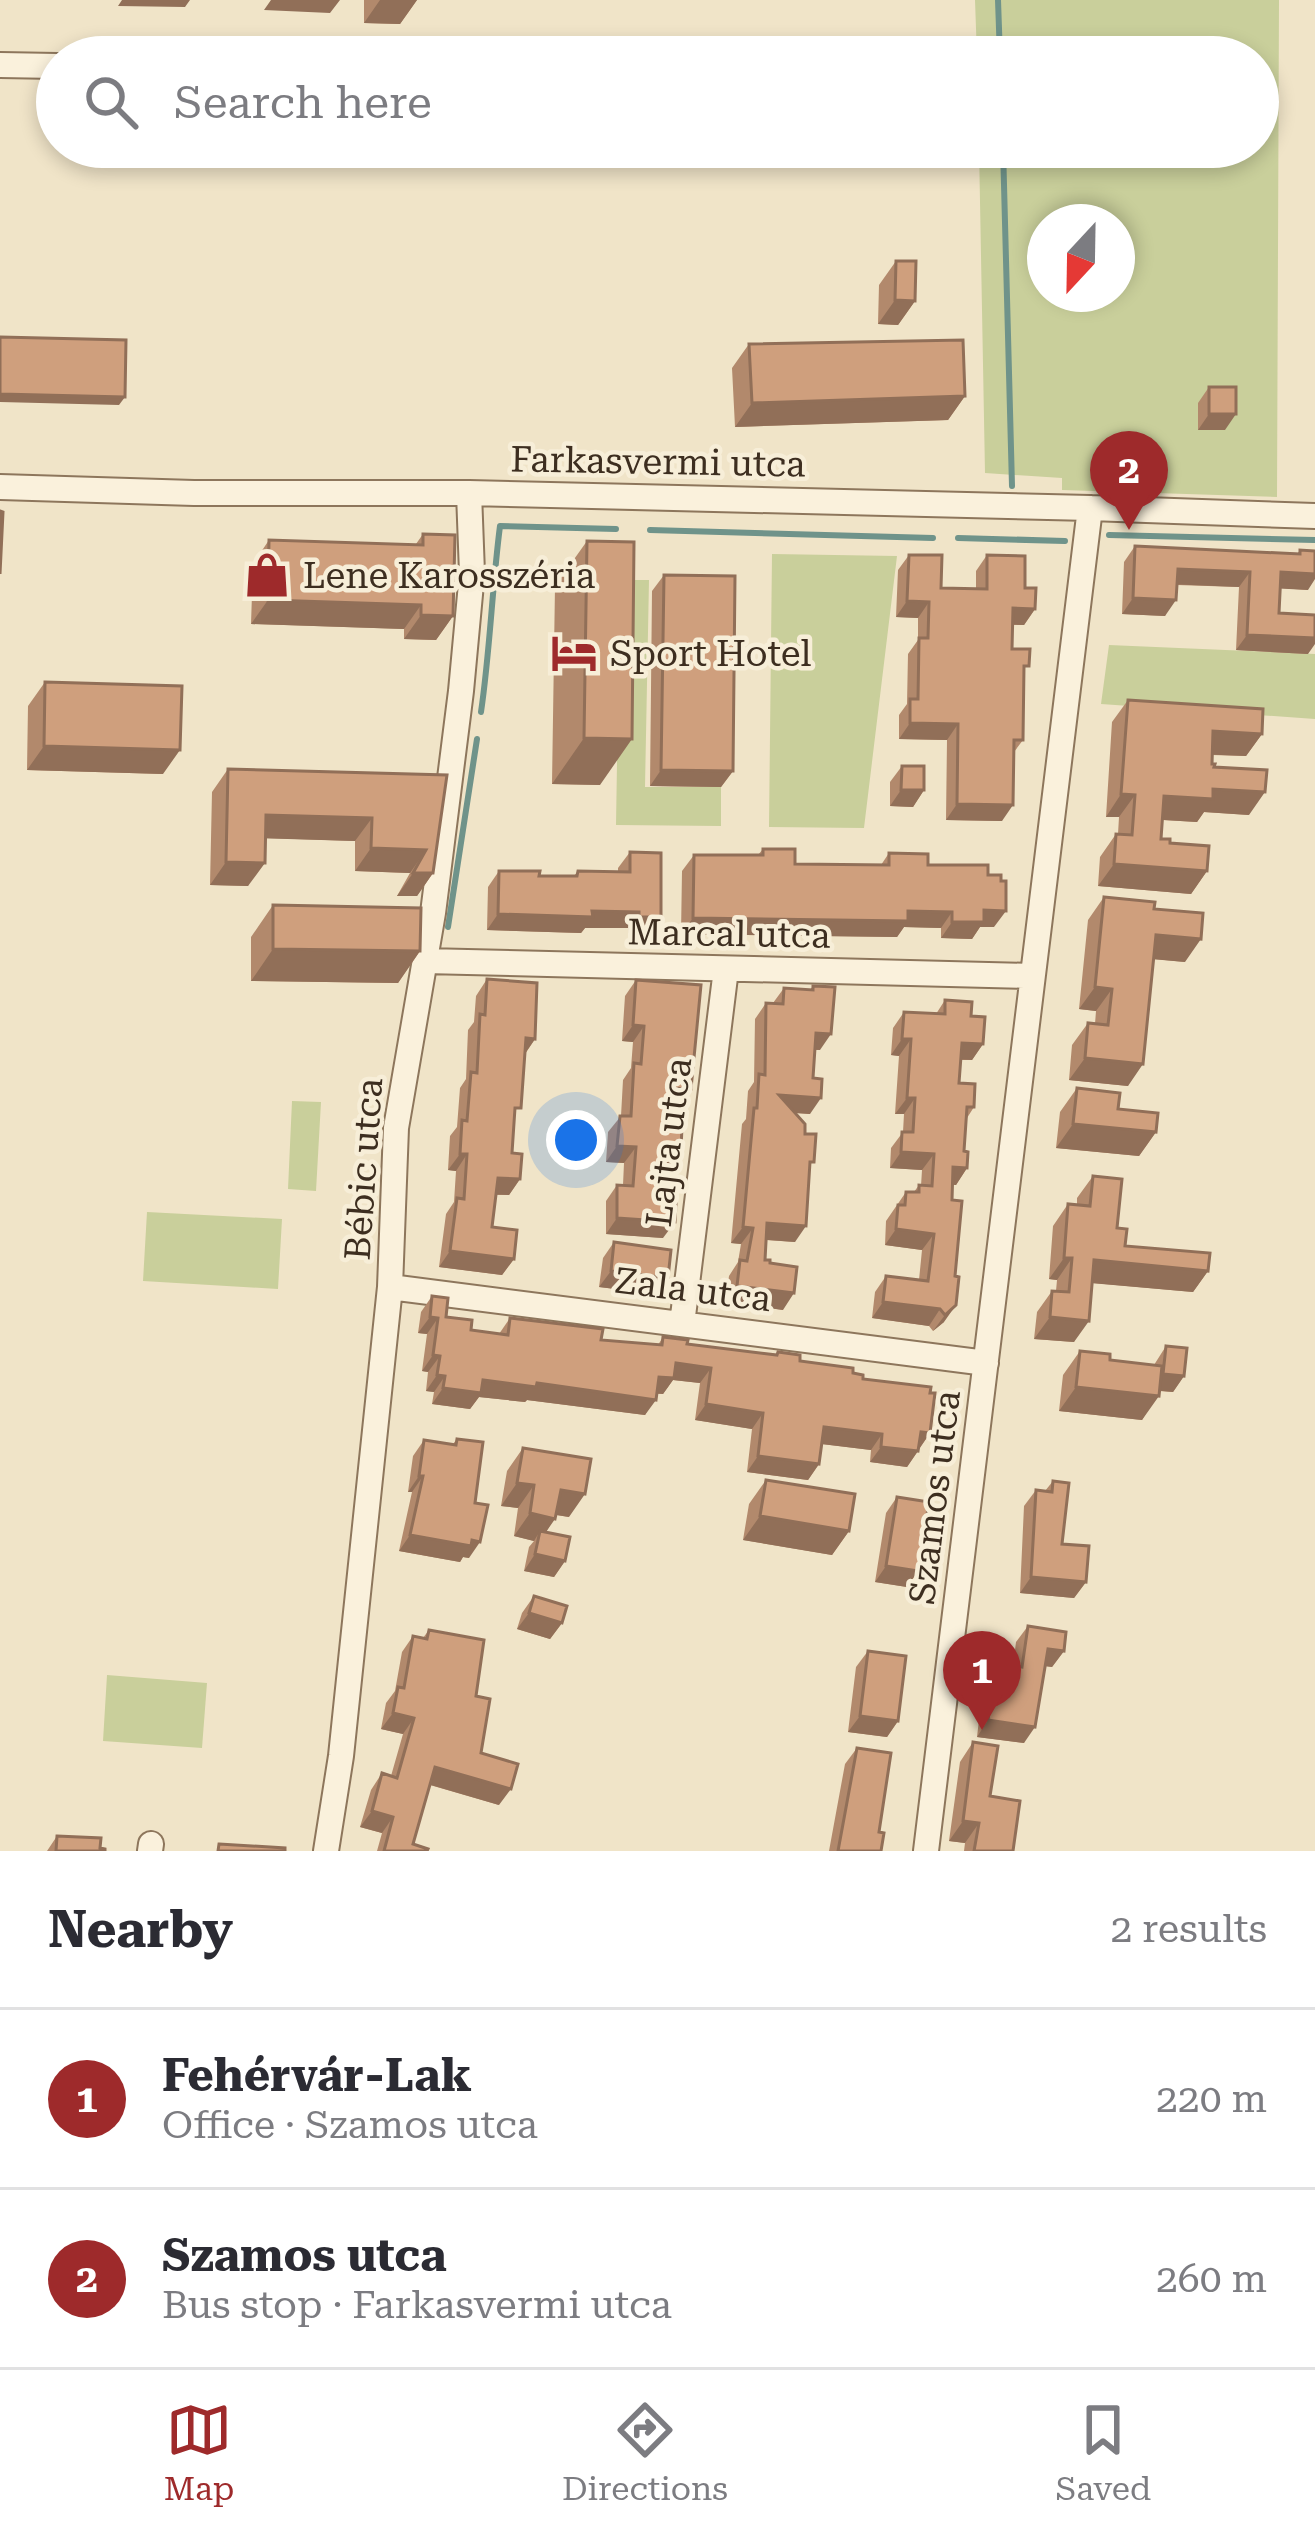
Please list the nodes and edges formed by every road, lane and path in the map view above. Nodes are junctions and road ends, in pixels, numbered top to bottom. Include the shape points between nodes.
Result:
1 (0, 65) edge
2 (36, 66) edge
3 (0, 488) edge
4 (470, 493) junction
5 (1090, 508) junction
6 (1315, 516) edge
7 (424, 961) junction
8 (726, 969) junction
9 (1032, 976) junction
10 (390, 1287) junction
11 (682, 1324) junction
12 (986, 1363) junction
13 (326, 1851) edge
14 (926, 1851) edge

1 - 2 street
3 - 4 street, Farkasvermi utca
4 - 5 street, Farkasvermi utca
4 - 7 street, Bébic utca via 468,620
5 - 6 street, Farkasvermi utca
5 - 9 street, Szamos utca
7 - 8 street, Marcal utca
7 - 10 street, Bébic utca via 396,1127
8 - 9 street, Marcal utca
8 - 11 street, Lajta utca
9 - 12 street, Szamos utca
10 - 11 street, Zala utca
10 - 13 street, Bébic utca
11 - 12 street, Zala utca
12 - 14 street, Szamos utca

